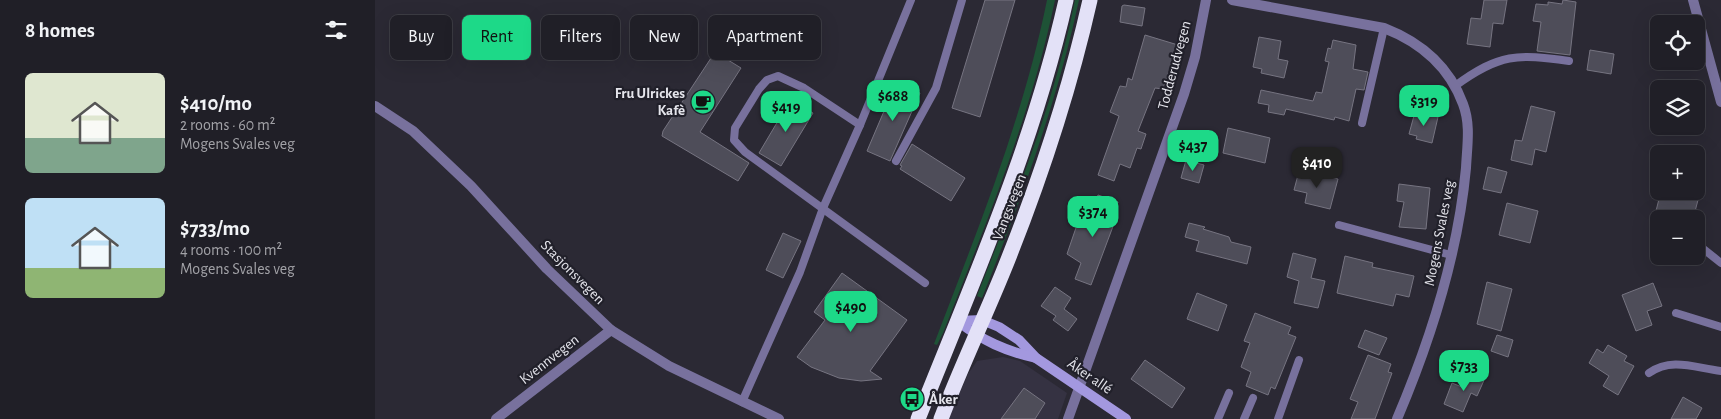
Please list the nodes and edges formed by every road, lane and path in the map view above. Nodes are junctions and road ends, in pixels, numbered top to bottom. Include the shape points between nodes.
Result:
1 (911, 0) edge
2 (962, 0) edge
3 (1066, 0) edge
4 (1090, 0) edge
5 (1206, 0) edge
6 (1231, 0) edge
7 (1693, 0) edge
8 (1384, 28) junction
9 (1569, 61) dead end
10 (1455, 86) junction
11 (1721, 102) edge
12 (375, 106) edge
13 (1362, 123) dead end
14 (860, 125) junction
15 (896, 161) dead end
16 (823, 208) junction
17 (1339, 225) dead end
18 (1705, 250) edge
19 (1451, 255) junction
20 (1721, 263) edge
21 (925, 283) dead end
22 (1676, 313) dead end
23 (982, 320) junction
24 (958, 321) junction
25 (1721, 327) edge
26 (611, 330) junction
27 (975, 336) junction
28 (1036, 358) junction
29 (1299, 360) dead end
30 (1721, 371) edge
31 (1649, 373) dead end
32 (1079, 387) junction
33 (1229, 393) dead end
34 (1253, 398) dead end
35 (742, 402) junction
36 (508, 415) edge
37 (496, 419) edge
38 (779, 419) edge
39 (918, 419) edge
40 (941, 419) edge
41 (1067, 419) edge
42 (1126, 419) edge
43 (1217, 419) edge
44 (1244, 419) edge
45 (1277, 419) edge
46 (1397, 419) edge

1 - 14 lane
2 - 15 lane via 936,88
3 - 24 highway, Vangsvegen via 1050,68 1020,163
4 - 23 highway, Vangsvegen via 1054,134 1021,228
5 - 32 street, Todderudvegen via 1184,94
6 - 8 street, Mogens Svales veg
7 - 11 street
8 - 10 street, Mogens Svales veg via 1405,36 1427,51
8 - 13 lane
9 - 10 lane via 1521,56 1504,59
10 - 19 street, Mogens Svales veg via 1464,106 1469,130 1463,200
12 - 26 street, Stasjonsvegen via 413,131 471,186 547,269
14 - 16 lane
14 - 16 lane via 804,88 778,76 767,80 759,89 735,128 734,140 745,152
16 - 21 lane
16 - 35 lane via 800,272
17 - 19 lane
18 - 20 lane
19 - 46 street, Mogens Svales veg via 1442,297
22 - 25 lane
23 - 24 street
23 - 27 highway, Vangsvegen
23 - 28 street, Åker allé via 1019,340
24 - 27 street, Åker allé
24 - 39 highway, Vangsvegen
26 - 35 street, Stasjonsvegen via 669,366
26 - 36 street, Kvennvegen
27 - 28 street, Åker allé via 1012,353
27 - 40 highway, Vangsvegen
28 - 32 street, Åker allé
29 - 45 lane
30 - 31 lane via 1669,364
32 - 41 street, Todderudvegen
32 - 42 street, Åker allé
33 - 43 lane
34 - 44 lane
35 - 38 street, Stasjonsvegen
36 - 37 street, Kvennvegen

